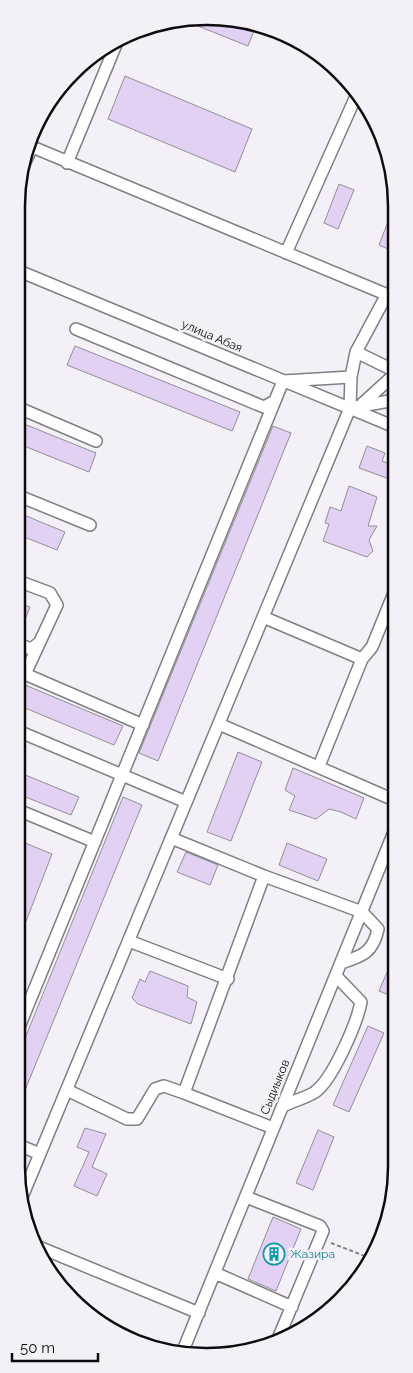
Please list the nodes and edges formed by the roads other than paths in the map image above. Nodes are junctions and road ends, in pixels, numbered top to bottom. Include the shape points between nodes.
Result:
1 (113, 51) edge
2 (354, 101) edge
3 (35, 148) edge
4 (67, 162) junction
5 (286, 253) junction
6 (25, 273) edge
7 (388, 295) edge
8 (388, 301) edge
9 (76, 329) dead end
10 (356, 352) junction
11 (388, 368) edge
12 (351, 377) junction
13 (388, 379) edge
14 (283, 381) junction
15 (275, 400) junction
16 (388, 401) edge
17 (362, 404) junction
18 (350, 408) junction
19 (25, 411) edge
20 (388, 424) edge
21 (96, 441) dead end
22 (25, 498) edge
23 (90, 525) dead end
24 (25, 584) edge
25 (388, 608) edge
26 (264, 617) junction
27 (39, 643) junction
28 (25, 646) edge
29 (362, 659) junction
30 (25, 666) edge
31 (25, 674) edge
32 (219, 724) junction
33 (143, 725) junction
34 (25, 734) edge
35 (319, 766) junction
36 (122, 775) junction
37 (388, 797) edge
38 (186, 802) junction
39 (25, 813) edge
40 (171, 838) junction
41 (95, 842) junction
42 (388, 847) edge
43 (264, 876) junction
44 (362, 912) junction
45 (128, 941) junction
46 (341, 963) junction
47 (336, 976) junction
48 (228, 979) junction
49 (25, 1013) edge
50 (67, 1090) junction
51 (184, 1093) junction
52 (283, 1106) junction
53 (274, 1128) junction
54 (25, 1148) edge
55 (40, 1154) junction
56 (26, 1186) edge
57 (246, 1197) junction
58 (45, 1250) edge
59 (215, 1273) junction
60 (292, 1308) junction
61 (199, 1312) junction
62 (281, 1332) edge
63 (185, 1346) edge

1 - 4 street
2 - 5 street
3 - 4 street
4 - 5 street
5 - 7 street
6 - 14 street, улица Абая
8 - 10 street
9 - 15 street via 264,406
10 - 11 street
10 - 12 street
12 - 14 street
12 - 18 street
13 - 17 street
14 - 15 street
14 - 18 street, улица Абая
15 - 33 street
16 - 17 street
17 - 18 street
18 - 20 street, улица Абая
18 - 26 street
19 - 21 street
22 - 23 street
24 - 27 street via 50,593 57,605
25 - 29 street via 372,647
26 - 29 street
26 - 32 street
27 - 28 street via 31,648
27 - 30 street
29 - 35 street
31 - 33 street
32 - 35 street
32 - 38 street
33 - 36 street
34 - 36 street
35 - 37 street
36 - 38 street
36 - 41 street
38 - 40 street
39 - 41 street
40 - 43 street
40 - 45 street
41 - 49 street
42 - 44 street, Сыдиыков
43 - 44 street
43 - 48 street
44 - 46 street, Сыдиыков
44 - 46 street via 378,929 375,942 363,956
45 - 48 street
45 - 50 street
46 - 47 street, Сыдиыков
47 - 52 street, Сыдиыков
47 - 52 street via 361,1002 357,1021 329,1075 315,1091
48 - 51 street
50 - 51 street via 127,1119 137,1119 155,1089 164,1086
50 - 55 street
51 - 53 street
52 - 53 street, Сыдиыков
53 - 57 street, Сыдиыков
54 - 55 street
55 - 56 street
57 - 59 street, Сыдиыков
57 - 60 street via 320,1226 323,1231
58 - 61 street
59 - 60 street
59 - 61 street, Сыдиыков
60 - 62 street
61 - 63 street, Сыдиыков

